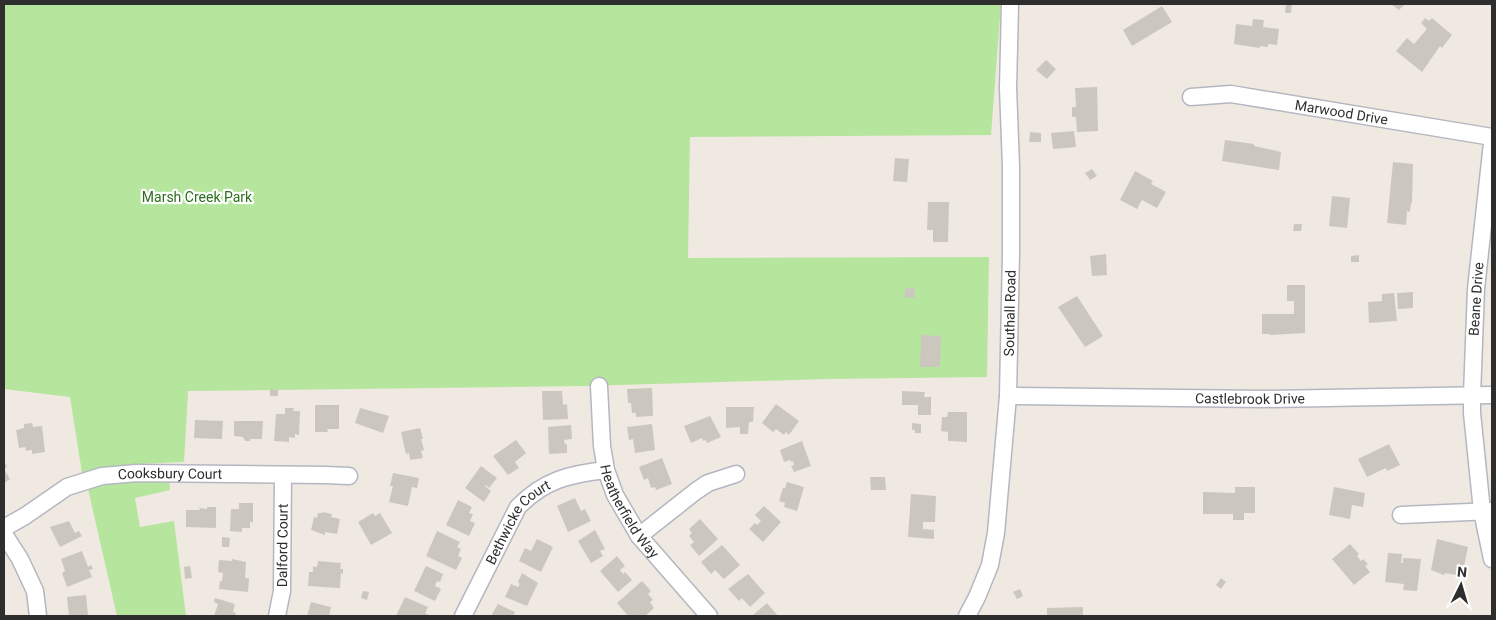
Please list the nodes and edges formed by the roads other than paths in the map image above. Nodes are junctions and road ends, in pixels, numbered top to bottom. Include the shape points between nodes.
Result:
1 (1010, 4) edge
2 (1191, 97) dead end
3 (1492, 137) edge
4 (1492, 143) edge
5 (599, 386) dead end
6 (1492, 395) edge
7 (1008, 396) junction
8 (1472, 396) junction
9 (606, 470) junction
10 (736, 474) dead end
11 (283, 475) junction
12 (349, 476) dead end
13 (1487, 511) edge
14 (1401, 515) dead end
15 (4, 528) edge
16 (4, 534) edge
17 (639, 536) junction
18 (1492, 559) edge
19 (38, 616) edge
20 (277, 616) edge
21 (463, 616) edge
22 (709, 616) edge
23 (967, 616) edge

1 - 7 street, Southall Road
2 - 3 street, Marwood Drive via 1231,94
4 - 8 street, Beane Drive via 1476,289
5 - 9 street, Heatherfield Way
6 - 8 street, Castlebrook Drive
7 - 8 street, Castlebrook Drive via 1263,399
7 - 23 street, Southall Road via 996,533 990,565
8 - 13 street, Beane Drive
9 - 17 street, Heatherfield Way via 615,495
9 - 21 street, Bethwicke Court via 545,484 518,507
10 - 17 street via 708,483
11 - 12 street, Cooksbury Court
11 - 15 street, Cooksbury Court via 137,473 102,476 67,487
11 - 20 street, Dalford Court via 282,591
13 - 14 street
13 - 18 street, Beane Drive
16 - 19 street via 35,591
17 - 22 street, Heatherfield Way

